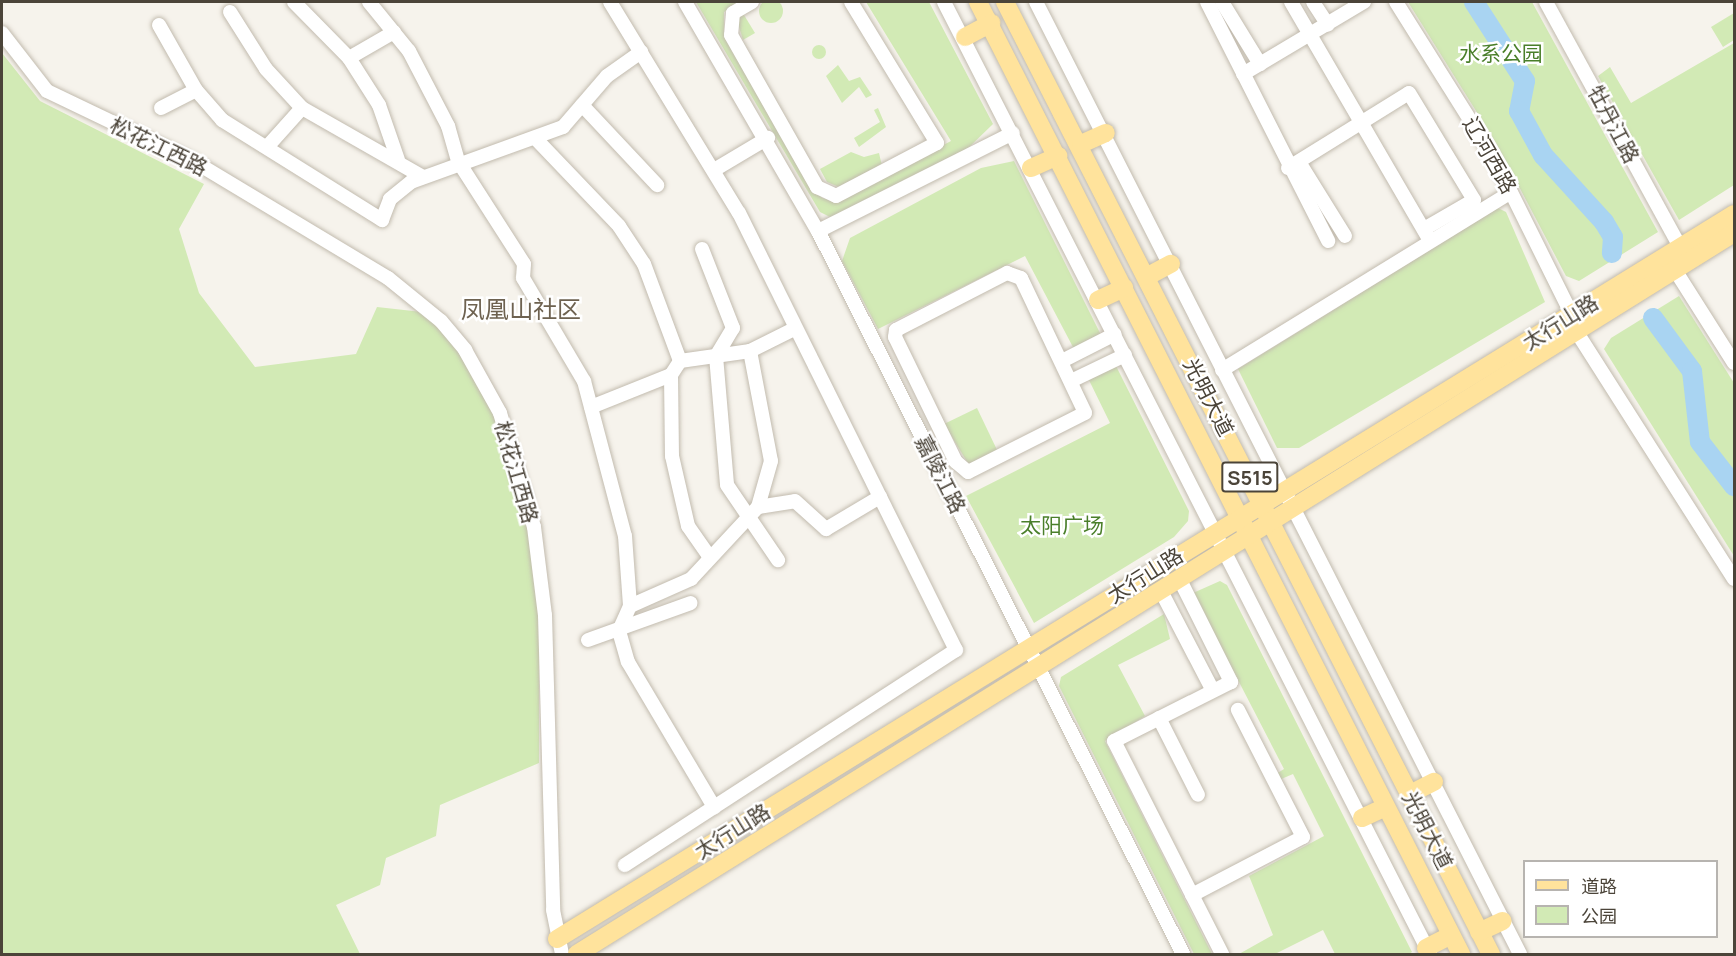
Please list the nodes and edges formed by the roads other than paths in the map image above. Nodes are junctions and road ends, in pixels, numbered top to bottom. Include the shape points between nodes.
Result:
1 (294, 2) edge
2 (369, 2) edge
3 (610, 2) edge
4 (686, 2) edge
5 (752, 2) edge
6 (851, 2) edge
7 (944, 2) edge
8 (978, 2) edge
9 (1036, 2) edge
10 (1207, 2) edge
11 (1222, 2) edge
12 (1291, 2) edge
13 (1313, 2) edge
14 (1364, 2) edge
15 (1396, 2) edge
16 (1546, 2) edge
17 (1010, 4) edge
18 (230, 12) dead end
19 (991, 23) junction
20 (159, 25) dead end
21 (1328, 25) junction
22 (394, 32) junction
23 (2, 33) edge
24 (1308, 36) junction
25 (965, 37) junction
26 (641, 52) junction
27 (349, 58) junction
28 (1260, 64) junction
29 (1243, 74) junction
30 (196, 90) junction
31 (582, 105) junction
32 (161, 108) dead end
33 (302, 108) junction
34 (1361, 123) junction
35 (1013, 133) junction
36 (1106, 133) junction
37 (768, 138) junction
38 (536, 139) junction
39 (1081, 144) junction
40 (267, 147) junction
41 (1058, 156) junction
42 (398, 160) junction
43 (458, 161) junction
44 (1293, 165) junction
45 (1031, 168) junction
46 (714, 170) junction
47 (423, 177) junction
48 (657, 185) dead end
49 (1511, 192) junction
50 (1734, 214) edge
51 (818, 231) junction
52 (1734, 233) edge
53 (1427, 235) junction
54 (1345, 236) dead end
55 (1328, 241) dead end
56 (1680, 247) junction
57 (702, 249) dead end
58 (1171, 264) junction
59 (1675, 270) junction
60 (1148, 276) junction
61 (1124, 288) junction
62 (1098, 300) junction
63 (1574, 323) junction
64 (796, 328) junction
65 (1115, 334) junction
66 (750, 351) junction
67 (1125, 355) junction
68 (716, 356) junction
69 (680, 361) junction
70 (1062, 361) junction
71 (1734, 363) edge
72 (1222, 370) junction
73 (671, 375) junction
74 (1071, 381) junction
75 (591, 407) junction
76 (880, 497) junction
77 (1287, 501) junction
78 (1263, 504) junction
79 (753, 512) junction
80 (1239, 518) junction
81 (1271, 523) junction
82 (1214, 532) junction
83 (1249, 538) junction
84 (708, 555) junction
85 (1224, 555) junction
86 (778, 560) dead end
87 (1734, 579) edge
88 (1181, 582) junction
89 (1162, 593) junction
90 (691, 603) dead end
91 (630, 606) junction
92 (619, 631) junction
93 (588, 640) dead end
94 (1029, 647) junction
95 (1040, 669) junction
96 (1213, 691) junction
97 (1238, 710) dead end
98 (1159, 718) junction
99 (1434, 782) junction
100 (1410, 794) junction
101 (1198, 795) dead end
102 (782, 800) junction
103 (714, 807) junction
104 (1386, 807) junction
105 (1362, 818) junction
106 (795, 820) junction
107 (625, 865) dead end
108 (1192, 895) junction
109 (1503, 921) junction
110 (1479, 932) junction
111 (1451, 935) junction
112 (560, 947) edge
113 (1428, 951) edge
114 (577, 954) edge
115 (1183, 954) edge
116 (1222, 954) edge
117 (1461, 954) edge
118 (1491, 954) edge
119 (1520, 954) edge

1 - 27 street
2 - 22 street
3 - 26 street
4 - 37 street, 嘉陵江路
5 - 6 street via 733,13 731,35 817,187 836,196 937,143
7 - 25 street, S515
8 - 19 main road, 光明大道 / S515
9 - 36 street, 光明大道 / S515
10 - 29 street
11 - 28 street
12 - 24 street
13 - 21 street
14 - 21 street
15 - 49 street, 辽河西路
16 - 56 street, 牡丹江路
17 - 39 main road, 光明大道 / S515
18 - 33 street via 266,69
19 - 25 main road
19 - 41 main road, 光明大道 / S515
20 - 30 street
21 - 24 street
22 - 27 street
22 - 43 street via 448,126
23 - 112 street, 松花江西路 via 47,91 195,162 388,278 441,321 465,350 511,442 534,527 545,615
24 - 28 street
24 - 34 street
25 - 35 street, S515
26 - 31 street via 607,76
26 - 46 street
27 - 42 street via 379,105
28 - 29 street
29 - 44 street
30 - 32 street
30 - 40 street via 222,120
31 - 38 street via 563,127
31 - 48 street
33 - 40 street
33 - 42 street
34 - 44 street
34 - 53 street
34 - 53 street via 1409,93 1474,200
35 - 45 street, S515
35 - 51 street
36 - 39 main road
36 - 58 street, 光明大道 / S515
37 - 46 street
37 - 51 street, 嘉陵江路
38 - 43 street
38 - 69 street via 631,244
39 - 60 main road, 光明大道 / S515
40 - 47 street via 381,220 390,199
41 - 45 main road
41 - 61 main road, 光明大道 / S515
42 - 47 street
43 - 47 street
43 - 75 street via 524,264 523,278 584,381
44 - 54 street
44 - 55 street
45 - 62 street, S515
46 - 64 street
49 - 53 street
49 - 63 street, 辽河西路
50 - 56 main road, 太行山路
51 - 94 street, 嘉陵江路
52 - 59 main road, 太行山路
53 - 72 street
56 - 63 main road, 太行山路
57 - 68 street via 733,328
58 - 60 main road
58 - 72 street, 光明大道 / S515
59 - 63 main road, 太行山路
59 - 71 street
60 - 78 main road, 光明大道 / S515
61 - 62 main road
61 - 80 main road, 光明大道 / S515
62 - 65 street, S515
63 - 77 main road, 太行山路
63 - 87 street, 辽河西路
64 - 66 street
64 - 76 street
65 - 67 street, S515
65 - 70 street
66 - 68 street
66 - 79 street via 771,461
67 - 74 street
67 - 82 street, S515
68 - 69 street
68 - 79 street via 727,485
69 - 73 street
70 - 74 street
70 - 74 street via 1014,273 899,326 895,337 956,462 968,472 1082,419 1084,406
72 - 77 street, 光明大道 / S515
73 - 75 street
73 - 84 street via 672,456 688,526
75 - 91 street via 625,536
76 - 79 street via 826,529 795,501
76 - 103 street via 956,651
77 - 78 main road, 太行山路
77 - 81 main road, 太行山路
77 - 99 street, 光明大道 / S515
78 - 80 main road, 太行山路
78 - 81 main road, 光明大道 / S515
79 - 84 street
79 - 86 street
80 - 82 main road, 太行山路
80 - 83 main road, 光明大道 / S515
81 - 83 main road, 太行山路
81 - 100 main road, 光明大道 / S515
82 - 85 street, S515
82 - 94 main road, 太行山路
83 - 85 main road, 太行山路
83 - 104 main road, 光明大道 / S515
84 - 91 street via 691,579
85 - 88 main road, 太行山路
85 - 105 street, S515
88 - 89 main road, 太行山路
88 - 96 street via 1231,682
89 - 95 main road, 太行山路
89 - 96 street
90 - 92 street
91 - 92 street
92 - 93 street
92 - 103 street via 628,662
94 - 95 street, 嘉陵江路
94 - 102 main road, 太行山路
95 - 106 main road, 太行山路
95 - 115 street, 嘉陵江路
96 - 98 street
97 - 108 street via 1303,837
98 - 101 street
98 - 108 street via 1114,741
99 - 100 main road
99 - 109 street, 光明大道 / S515
100 - 110 main road, 光明大道 / S515
102 - 106 main road
102 - 112 main road, 太行山路
103 - 107 street
104 - 105 main road
104 - 111 main road, 光明大道 / S515
105 - 113 street, S515
106 - 114 main road, 太行山路
108 - 116 street
109 - 110 main road
109 - 119 street, 光明大道 / S515
110 - 118 main road, 光明大道 / S515
111 - 113 main road
111 - 117 main road, 光明大道 / S515

